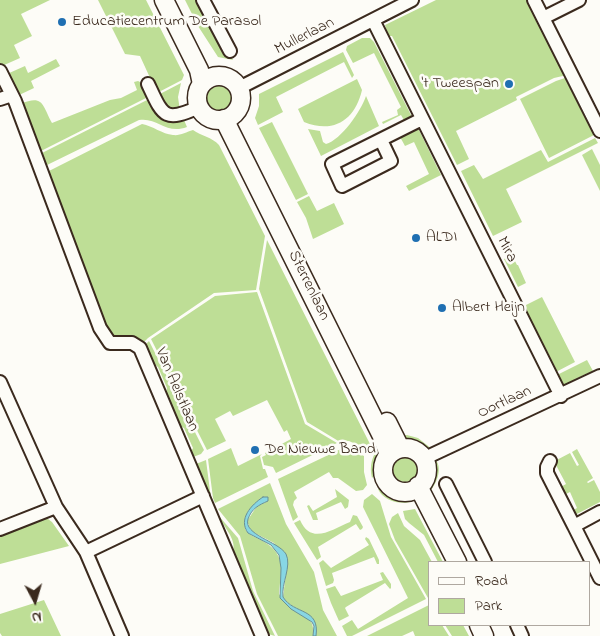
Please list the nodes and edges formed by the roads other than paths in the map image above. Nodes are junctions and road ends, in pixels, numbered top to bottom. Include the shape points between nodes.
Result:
1 (164, 0) edge
2 (175, 0) edge
3 (203, 0) edge
4 (412, 0) edge
5 (534, 0) edge
6 (580, 0) edge
7 (543, 18) junction
8 (373, 20) junction
9 (230, 51) dead end
10 (0, 71) edge
11 (208, 80) junction
12 (148, 84) dead end
13 (238, 88) junction
14 (12, 94) junction
15 (0, 99) edge
16 (199, 107) junction
17 (228, 117) junction
18 (422, 119) junction
19 (600, 131) edge
20 (381, 140) junction
21 (600, 376) edge
22 (1, 386) edge
23 (561, 396) junction
24 (394, 452) junction
25 (423, 459) junction
26 (550, 461) dead end
27 (446, 484) dead end
28 (414, 489) junction
29 (203, 496) junction
30 (56, 507) junction
31 (600, 512) edge
32 (574, 526) junction
33 (0, 529) edge
34 (86, 552) junction
35 (447, 561) edge
36 (456, 561) edge
37 (484, 561) edge
38 (600, 578) edge
39 (122, 636) edge
40 (262, 636) edge

1 - 11 street via 199,70
2 - 11 street
3 - 9 street
4 - 8 street, Mullerlaan
5 - 7 street
6 - 7 street
7 - 19 street
8 - 13 street, Mullerlaan
8 - 18 street, Mira
10 - 14 street, Van Aelstlaan
11 - 13 street via 228,78
11 - 16 street via 198,93
12 - 16 street via 161,110 168,115 183,114
13 - 17 street via 240,103
14 - 15 street
14 - 29 street, Van Aelstlaan via 100,328 110,343 132,343 140,348
16 - 17 street via 210,118
17 - 24 street, Sterrenlaan via 352,358
18 - 20 street
18 - 23 street, Mira
20 - 20 street via 332,164 342,186 391,161
21 - 23 street, Oortlaan
22 - 30 street
23 - 25 street, Oortlaan
24 - 25 street via 413,450
24 - 28 street via 383,467 385,480 396,490
25 - 28 street via 425,476
26 - 32 street via 547,473
27 - 37 street
28 - 35 street
28 - 36 street
29 - 34 street
29 - 40 street, Van Aelstlaan
30 - 33 street
30 - 34 street
31 - 32 street
32 - 38 street
34 - 39 street

